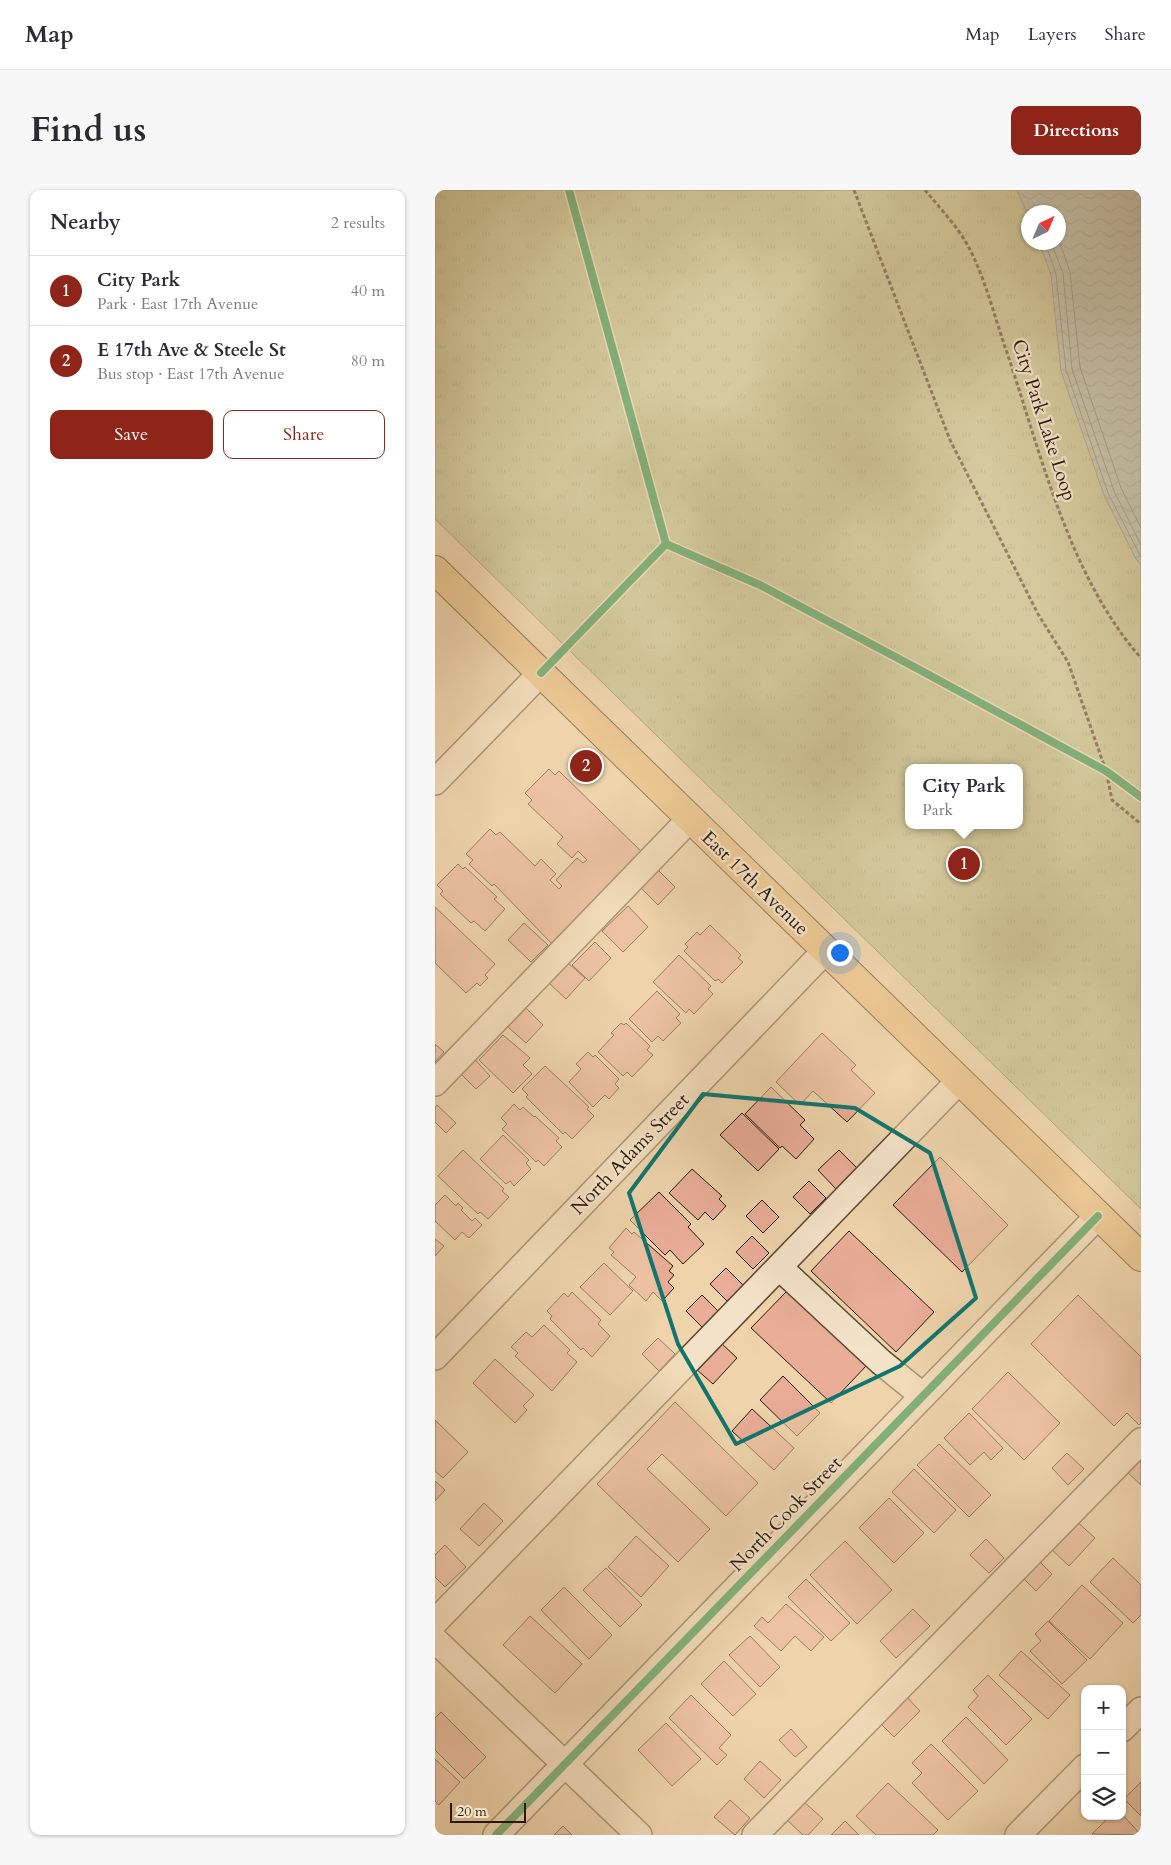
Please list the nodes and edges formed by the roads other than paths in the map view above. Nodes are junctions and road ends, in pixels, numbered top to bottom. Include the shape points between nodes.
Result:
1 (435, 570) edge
2 (541, 673) junction
3 (435, 782) edge
4 (690, 819) junction
5 (825, 951) junction
6 (959, 1081) junction
7 (435, 1083) edge
8 (1098, 1216) junction
9 (1141, 1258) edge
10 (779, 1267) junction
11 (435, 1357) edge
12 (923, 1396) junction
13 (1141, 1441) edge
14 (435, 1622) edge
15 (435, 1640) edge
16 (1141, 1710) edge
17 (1126, 1725) edge
18 (565, 1764) junction
19 (1081, 1771) edge
20 (496, 1835) edge
21 (639, 1835) edge
22 (755, 1835) edge
23 (1018, 1835) edge

1 - 2 main road, East 17th Avenue
2 - 3 street
2 - 4 main road, East 17th Avenue
4 - 5 main road, East 17th Avenue
4 - 7 street
5 - 6 main road, East 17th Avenue
5 - 11 street, North Adams Street
6 - 8 main road, East 17th Avenue
6 - 10 street
8 - 9 main road, East 17th Avenue
8 - 12 street, North Cook Street
10 - 12 street via 881,1362
10 - 14 street
12 - 18 street, North Cook Street
13 - 22 street
15 - 18 street
16 - 17 street
18 - 20 street, North Cook Street
18 - 21 street
19 - 23 street

